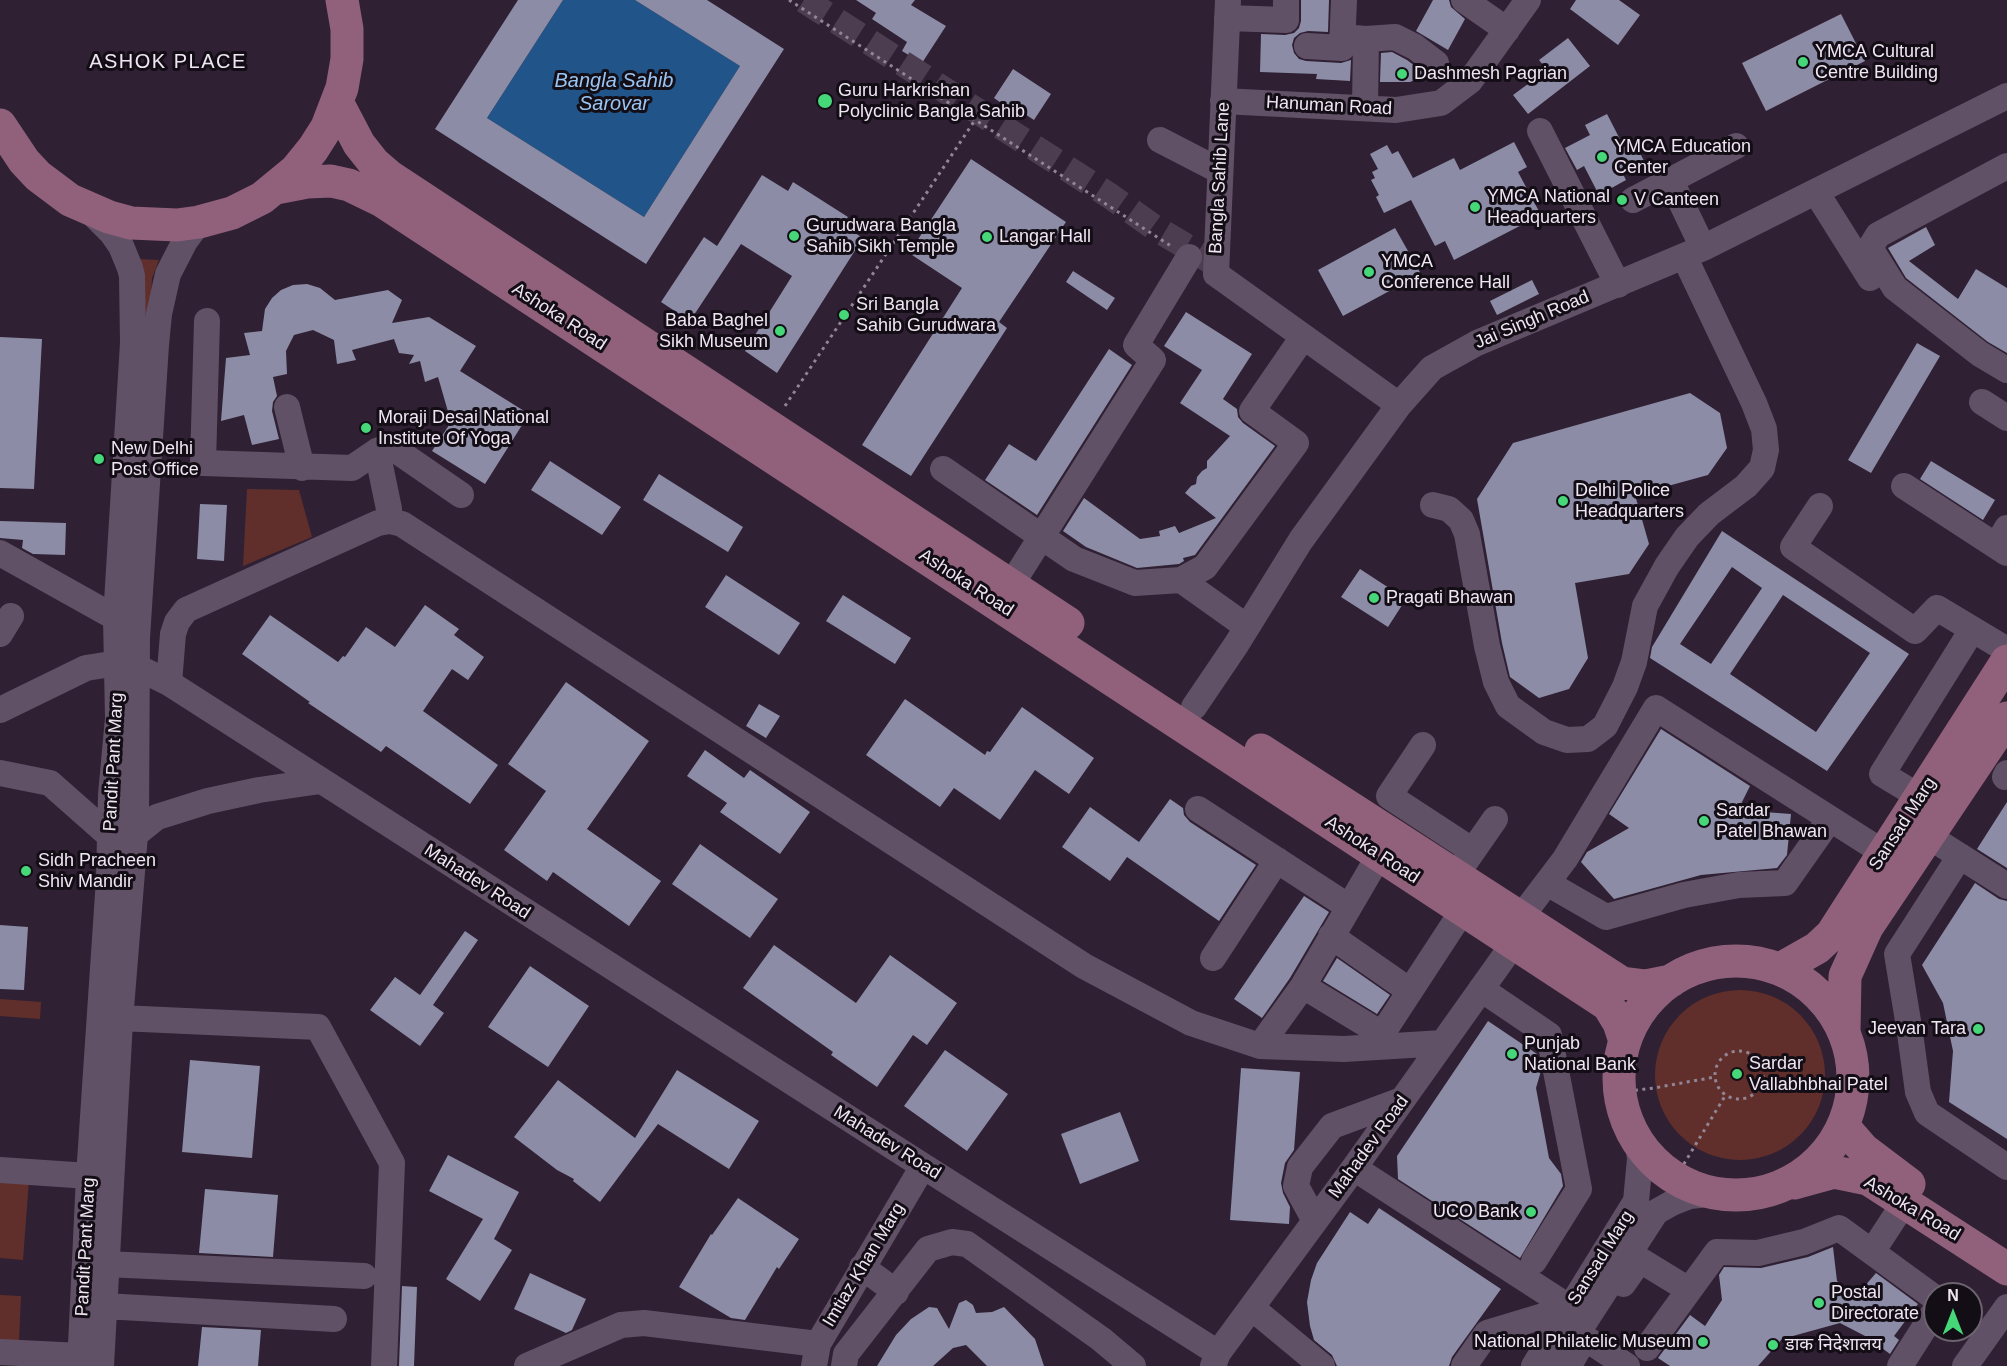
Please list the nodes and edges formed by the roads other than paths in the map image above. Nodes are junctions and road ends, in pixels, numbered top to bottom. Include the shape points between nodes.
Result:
1 (342, 0) edge
2 (1286, 0) edge
3 (1344, 0) edge
4 (1464, 0) edge
5 (1528, 0) edge
6 (1227, 9) edge
7 (1507, 30) junction
8 (1354, 38) junction
9 (1307, 46) dead end
10 (1436, 63) dead end
11 (2007, 96) edge
12 (1223, 101) junction
13 (338, 102) junction
14 (1365, 108) junction
15 (0, 125) edge
16 (1540, 131) dead end
17 (1160, 140) dead end
18 (1736, 146) dead end
19 (12, 163) edge
20 (2007, 166) edge
21 (1220, 171) junction
22 (1671, 181) junction
23 (276, 188) junction
24 (1816, 192) junction
25 (1634, 200) dead end
26 (88, 209) junction
27 (199, 222) junction
28 (1694, 252) junction
29 (1189, 257) road end
30 (1618, 285) junction
31 (207, 321) dead end
32 (1303, 338) junction
33 (144, 344) junction
34 (2007, 370) edge
35 (2007, 384) edge
36 (1982, 402) dead end
37 (1400, 405) junction
38 (287, 407) dead end
39 (2007, 418) edge
40 (377, 451) junction
41 (302, 468) junction
42 (943, 469) dead end
43 (1904, 486) dead end
44 (461, 495) dead end
45 (1433, 505) dead end
46 (1820, 506) dead end
47 (390, 521) junction
48 (1041, 536) junction
49 (2003, 542) edge
50 (0, 553) edge
51 (999, 577) junction
52 (1181, 580) junction
53 (116, 618) junction
54 (1247, 627) junction
55 (1972, 630) junction
56 (2007, 650) edge
57 (127, 666) junction
58 (2003, 678) edge
59 (169, 683) junction
60 (1194, 707) junction
61 (0, 710) edge
62 (2007, 718) edge
63 (1423, 745) dead end
64 (0, 773) edge
65 (320, 781) junction
66 (1198, 809) dead end
67 (1917, 818) junction
68 (1495, 819) dead end
69 (1830, 819) junction
70 (136, 834) junction
71 (110, 836) junction
72 (1884, 853) junction
73 (1380, 854) junction
74 (1960, 856) junction
75 (1276, 860) junction
76 (1465, 863) junction
77 (1547, 883) junction
78 (2007, 886) edge
79 (1349, 907) junction
80 (1463, 910) junction
81 (1518, 930) junction
82 (1331, 936) junction
83 (1213, 958) dead end
84 (1780, 969) junction
85 (1671, 981) junction
86 (1303, 986) junction
87 (1481, 989) junction
88 (1410, 991) junction
89 (120, 1018) junction
90 (1844, 1030) junction
91 (1625, 1041) junction
92 (1443, 1043) junction
93 (1260, 1046) junction
94 (1402, 1100) junction
95 (1843, 1126) junction
96 (1638, 1142) junction
97 (923, 1166) junction
98 (1354, 1167) junction
99 (2007, 1167) edge
100 (0, 1170) edge
101 (89, 1176) junction
102 (1775, 1188) junction
103 (1708, 1194) junction
104 (1904, 1203) junction
105 (1315, 1221) junction
106 (2007, 1247) edge
107 (1872, 1252) junction
108 (1534, 1261) dead end
109 (106, 1264) junction
110 (862, 1267) junction
111 (2007, 1269) edge
112 (364, 1276) dead end
113 (1923, 1289) edge
114 (1689, 1290) junction
115 (896, 1292) junction
116 (104, 1306) junction
117 (2007, 1307) edge
118 (1252, 1308) junction
119 (1570, 1308) junction
120 (334, 1319) dead end
121 (1983, 1327) edge
122 (1923, 1330) edge
123 (1585, 1338) junction
124 (1974, 1342) edge
125 (1647, 1348) dead end
126 (0, 1352) edge
127 (816, 1355) edge
128 (1216, 1360) edge
129 (87, 1363) edge
130 (384, 1366) edge
131 (527, 1366) edge
132 (844, 1366) edge
133 (1133, 1366) edge
134 (1322, 1366) edge
135 (1464, 1366) edge
136 (1534, 1366) edge
137 (1556, 1366) edge
138 (1568, 1366) edge
139 (1627, 1366) edge
140 (1900, 1366) edge
141 (1965, 1366) edge

1 - 13 main road via 347,58
2 - 6 street via 1286,20
3 - 8 street
4 - 7 street
5 - 7 street, Hanuman Road
6 - 12 street, Bangla Sahib Lane
7 - 14 street, Hanuman Road via 1470,81 1441,103 1396,110
8 - 9 street via 1342,48
8 - 10 street via 1395,38 1415,46
8 - 14 street
11 - 24 street, Jai Singh Road
12 - 14 street, Hanuman Road
12 - 21 street, Bangla Sahib Lane
13 - 23 main road via 313,149
13 - 51 main road, Ashoka Road via 359,144 389,176 799,445 839,452 953,524
15 - 19 main road
16 - 30 street
17 - 21 street
18 - 22 street
19 - 26 main road
20 - 34 street via 1878,235 1869,248 1895,288 1980,354
21 - 32 street, Bangla Sahib Lane via 1216,274
22 - 25 street
22 - 28 street
23 - 27 main road via 247,206
23 - 73 main road, Ashoka Road via 331,182 349,185 382,201
24 - 28 street, Jai Singh Road
24 - 35 street via 1866,273 1901,312
26 - 27 main road via 142,224
26 - 33 street, Pandit Pant Marg via 121,246 132,276
27 - 33 street, Pandit Pant Marg via 168,274 159,314
28 - 30 street, Jai Singh Road
28 - 45 street via 1764,429 1766,450 1762,468 1702,521 1667,566 1645,606 1625,687 1605,726 1588,739 1567,740 1544,732 1508,706 1496,682 1486,646 1467,534 1461,520 1449,509
29 - 48 street via 1136,345 1153,360
30 - 37 street, Jai Singh Road via 1476,343 1432,368
31 - 41 street via 203,463
32 - 37 street, Bangla Sahib Lane
32 - 52 street via 1252,411 1296,443 1205,567
33 - 53 street, Pandit Pant Marg
33 - 57 street, Pandit Pant Marg via 137,638
36 - 39 street
37 - 54 street, Jai Singh Road via 1301,540
38 - 41 street
40 - 41 street via 352,468
40 - 44 street via 390,446
40 - 47 street
42 - 48 street
43 - 49 street
46 - 55 street via 1793,547 1915,631 1936,608
47 - 59 street via 186,610 173,634
47 - 93 street via 402,524 1084,966 1191,1023
48 - 51 street
48 - 52 street via 1074,559 1135,583
50 - 53 street
51 - 60 main road, Ashoka Road
52 - 54 street
53 - 57 street, Pandit Pant Marg
54 - 60 street, Jai Singh Road
55 - 56 street
55 - 67 street via 1882,774
57 - 59 street, Mahadev Road
57 - 61 street via 105,664 86,668
57 - 70 street, Pandit Pant Marg
57 - 71 street, Pandit Pant Marg via 118,718
58 - 67 main road, Sansad Marg
59 - 65 street, Mahadev Road
60 - 76 main road, Ashoka Road
62 - 67 main road, Sansad Marg
63 - 76 street via 1389,796
64 - 71 street via 50,783
65 - 70 street via 208,801 157,817
65 - 97 street, Mahadev Road
66 - 75 street
67 - 72 main road, Sansad Marg
67 - 74 street
67 - 90 main road, Sansad Marg via 1845,976
68 - 76 street
69 - 72 street
69 - 77 street via 1785,883 1739,885 1684,895 1606,917
69 - 77 street, Mahadev Road via 1656,708
70 - 89 street, Pandit Pant Marg
71 - 101 street, Pandit Pant Marg
72 - 84 main road, Sansad Marg via 1832,934 1817,948
73 - 79 street
73 - 80 main road, Ashoka Road
74 - 78 street
74 - 99 street via 1897,954 1918,1092 1927,1113
75 - 79 street
75 - 83 street
76 - 81 main road, Ashoka Road
77 - 81 street, Mahadev Road
79 - 82 street
80 - 81 main road, Ashoka Road
80 - 88 street
81 - 85 main road, Ashoka Road via 1622,983 1646,986
81 - 87 street, Mahadev Road
81 - 91 main road, Ashoka Road via 1608,1005
82 - 86 street
82 - 88 street
84 - 85 main road via 1724,961 1696,968
84 - 90 main road via 1818,993
85 - 91 main road via 1649,999
86 - 88 street via 1382,1034
86 - 93 street
87 - 92 street, Mahadev Road
87 - 108 street via 1549,1035 1579,1189
89 - 109 street, Pandit Pant Marg
89 - 130 street via 318,1027 392,1163
90 - 95 main road via 1854,1078
91 - 96 main road via 1620,1092
92 - 93 street via 1344,1049
92 - 94 street, Mahadev Road
94 - 98 street, Mahadev Road
94 - 105 street via 1332,1126 1300,1167 1296,1186
95 - 102 main road via 1816,1164
95 - 106 main road, Ashoka Road via 1864,1150 1909,1184
96 - 103 main road via 1676,1178
96 - 119 street, Sansad Marg via 1636,1201
97 - 110 street, Imtiaz Khan Marg
97 - 128 street, Mahadev Road
98 - 105 street, Mahadev Road
98 - 119 street
100 - 101 street
101 - 129 street, Pandit Pant Marg
102 - 103 main road via 1750,1194
102 - 104 main road, Ashoka Road via 1834,1172 1868,1179
103 - 137 street, Sansad Marg via 1690,1196 1656,1212
104 - 107 street
104 - 111 main road, Ashoka Road
105 - 118 street, Mahadev Road
107 - 113 street
107 - 114 street via 1839,1228 1804,1242 1758,1253 1717,1252
109 - 112 street
109 - 116 street, Pandit Pant Marg
110 - 115 street
110 - 127 street, Imtiaz Khan Marg
114 - 123 street via 1640,1260
114 - 125 street
115 - 132 street via 846,1354
115 - 133 street via 928,1249 952,1242 967,1244
116 - 120 street
116 - 129 street, Pandit Pant Marg
117 - 121 street
118 - 128 street, Mahadev Road
118 - 134 street
119 - 135 street via 1486,1333
119 - 136 street, Sansad Marg
122 - 140 street
123 - 138 street
123 - 139 street
124 - 141 street
126 - 129 street
127 - 131 street via 644,1323 621,1325

